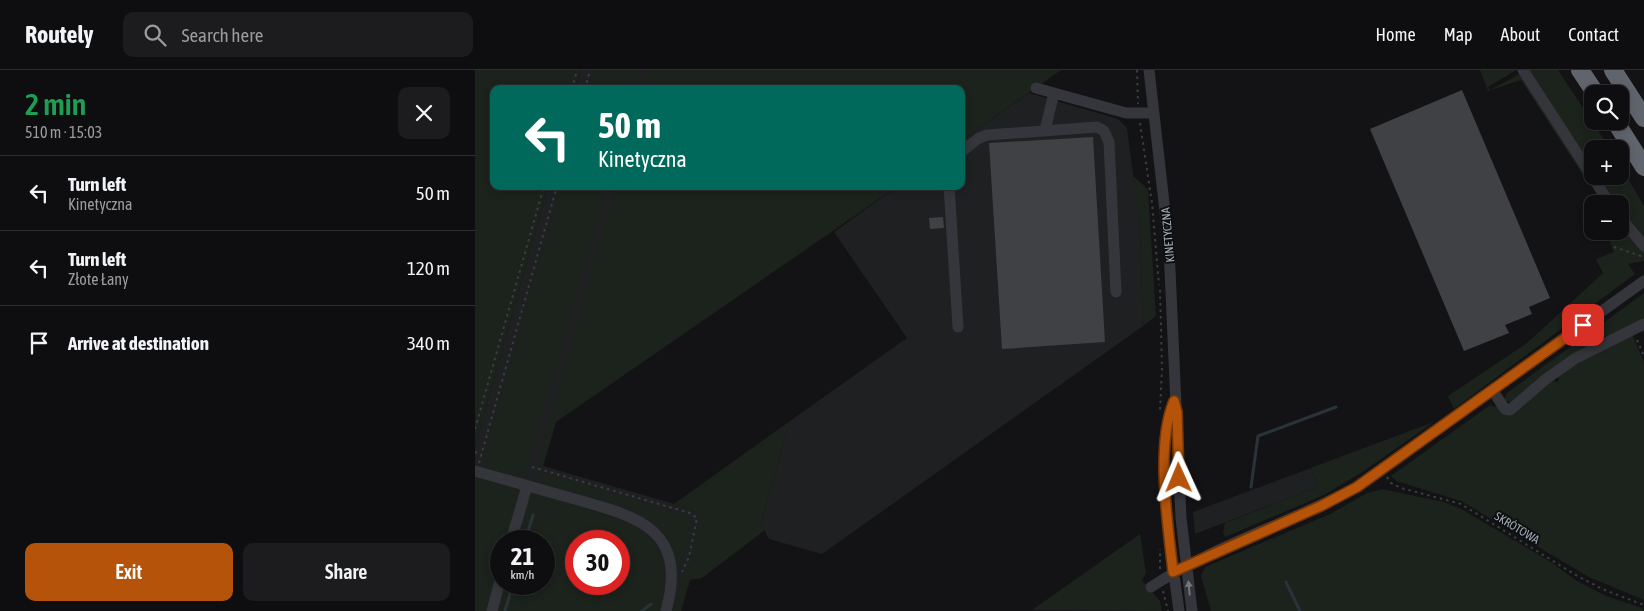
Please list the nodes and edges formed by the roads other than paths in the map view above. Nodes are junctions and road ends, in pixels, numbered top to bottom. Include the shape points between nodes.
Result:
1 (1149, 70) edge
2 (1523, 70) edge
3 (1580, 70) edge
4 (1613, 70) edge
5 (1590, 85) edge
6 (1036, 88) dead end
7 (1054, 93) junction
8 (1154, 114) junction
9 (1644, 118) edge
10 (1045, 130) junction
11 (1621, 130) edge
12 (965, 149) edge
13 (1644, 167) edge
14 (949, 190) edge
15 (1604, 195) edge
16 (1629, 228) edge
17 (1644, 246) edge
18 (1644, 280) edge
19 (1116, 292) dead end
20 (1644, 324) edge
21 (958, 327) dead end
22 (1493, 391) junction
23 (1174, 401) junction
24 (476, 472) edge
25 (527, 486) junction
26 (514, 530) edge
27 (1186, 565) junction
28 (1173, 572) junction
29 (1151, 587) dead end
30 (496, 595) edge
31 (492, 611) edge
32 (666, 611) edge
33 (1179, 611) edge
34 (1192, 611) edge

1 - 8 street, KINETYCZNA
2 - 15 street
3 - 5 highway
4 - 9 highway
6 - 7 street
7 - 8 street via 1126,113
7 - 10 street
8 - 23 street, KINETYCZNA via 1169,246
10 - 12 street via 983,136
10 - 19 street via 1097,127 1109,138
11 - 13 highway
14 - 21 street
16 - 17 street
18 - 22 street
20 - 22 street via 1576,358 1510,410 1505,409
22 - 27 street via 1381,471 1321,506
23 - 27 street, KINETYCZNA
23 - 28 street, KINETYCZNA via 1168,418 1165,450
24 - 25 street
25 - 26 street
25 - 32 street via 620,511 649,527 663,545 671,568
27 - 28 street
34 -> 27 street, KINETYCZNA
28 - 29 street
28 - 33 street, KINETYCZNA
30 - 31 street

